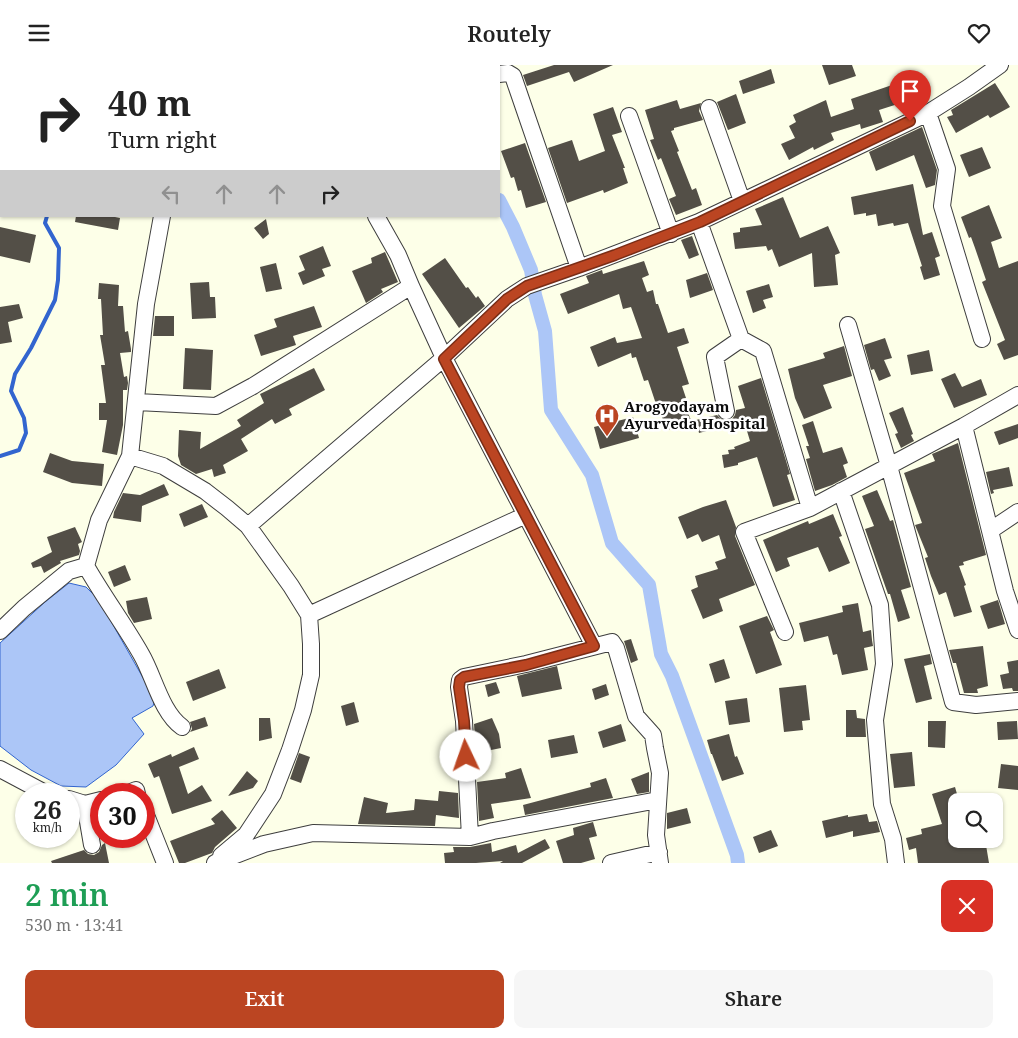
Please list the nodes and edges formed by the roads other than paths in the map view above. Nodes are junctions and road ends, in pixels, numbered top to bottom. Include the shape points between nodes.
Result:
1 (1000, 65) edge
2 (500, 74) edge
3 (709, 108) dead end
4 (928, 113) junction
5 (629, 117) dead end
6 (742, 201) junction
7 (162, 217) edge
8 (377, 217) edge
9 (700, 222) junction
10 (671, 234) junction
11 (578, 268) junction
12 (411, 286) junction
13 (848, 325) dead end
14 (741, 339) junction
15 (982, 339) dead end
16 (444, 359) junction
17 (1018, 395) edge
18 (137, 402) junction
19 (726, 411) dead end
20 (964, 426) junction
21 (130, 456) junction
22 (889, 466) junction
23 (841, 491) junction
24 (810, 508) junction
25 (1018, 512) edge
26 (526, 515) junction
27 (248, 526) junction
28 (991, 530) junction
29 (86, 566) junction
30 (309, 615) junction
31 (1018, 630) edge
32 (0, 631) edge
33 (785, 632) dead end
34 (594, 646) junction
35 (1018, 701) edge
36 (182, 727) dead end
37 (0, 769) edge
38 (26, 783) edge
39 (658, 800) junction
40 (80, 802) edge
41 (90, 803) edge
42 (85, 804) junction
43 (90, 833) edge
44 (155, 836) edge
45 (470, 837) junction
46 (659, 858) edge
47 (166, 863) edge
48 (214, 863) edge
49 (611, 863) edge
50 (896, 863) edge

1 - 4 street
2 - 11 street via 513,76
3 - 6 street
4 - 6 street
4 - 15 street via 947,169 942,206
5 - 10 street
6 - 9 street
7 - 18 street via 146,304
8 - 12 street
9 - 10 street
9 - 14 street
10 - 11 street
11 - 16 street via 527,286 507,299
12 - 16 street
12 - 18 street via 253,387 216,406
13 - 22 street
14 - 19 street via 714,357
14 - 24 street via 763,351
16 - 26 street
16 - 27 street
17 - 20 street
18 - 21 street
20 - 22 street
20 - 28 street
21 - 27 street via 163,466 192,483
21 - 29 street via 99,520
22 - 23 street
22 - 35 street via 953,702 976,705
23 - 24 street
23 - 50 street via 880,605 884,664 875,720 882,804 893,839
24 - 33 street via 744,532
25 - 28 street
26 - 30 street
26 - 34 street
27 - 30 street
28 - 31 street
29 - 32 street via 69,571
29 - 36 street via 142,655 161,699
30 - 48 street via 311,675 300,718 273,794 246,835
34 - 39 street via 612,642 636,716 653,735 660,773
34 - 45 street via 460,680
37 - 38 street
39 - 45 street
39 - 46 street via 656,835
40 - 42 street
41 - 42 street
42 - 43 street
44 - 47 street
45 - 48 street via 313,833 264,844
46 - 49 street

